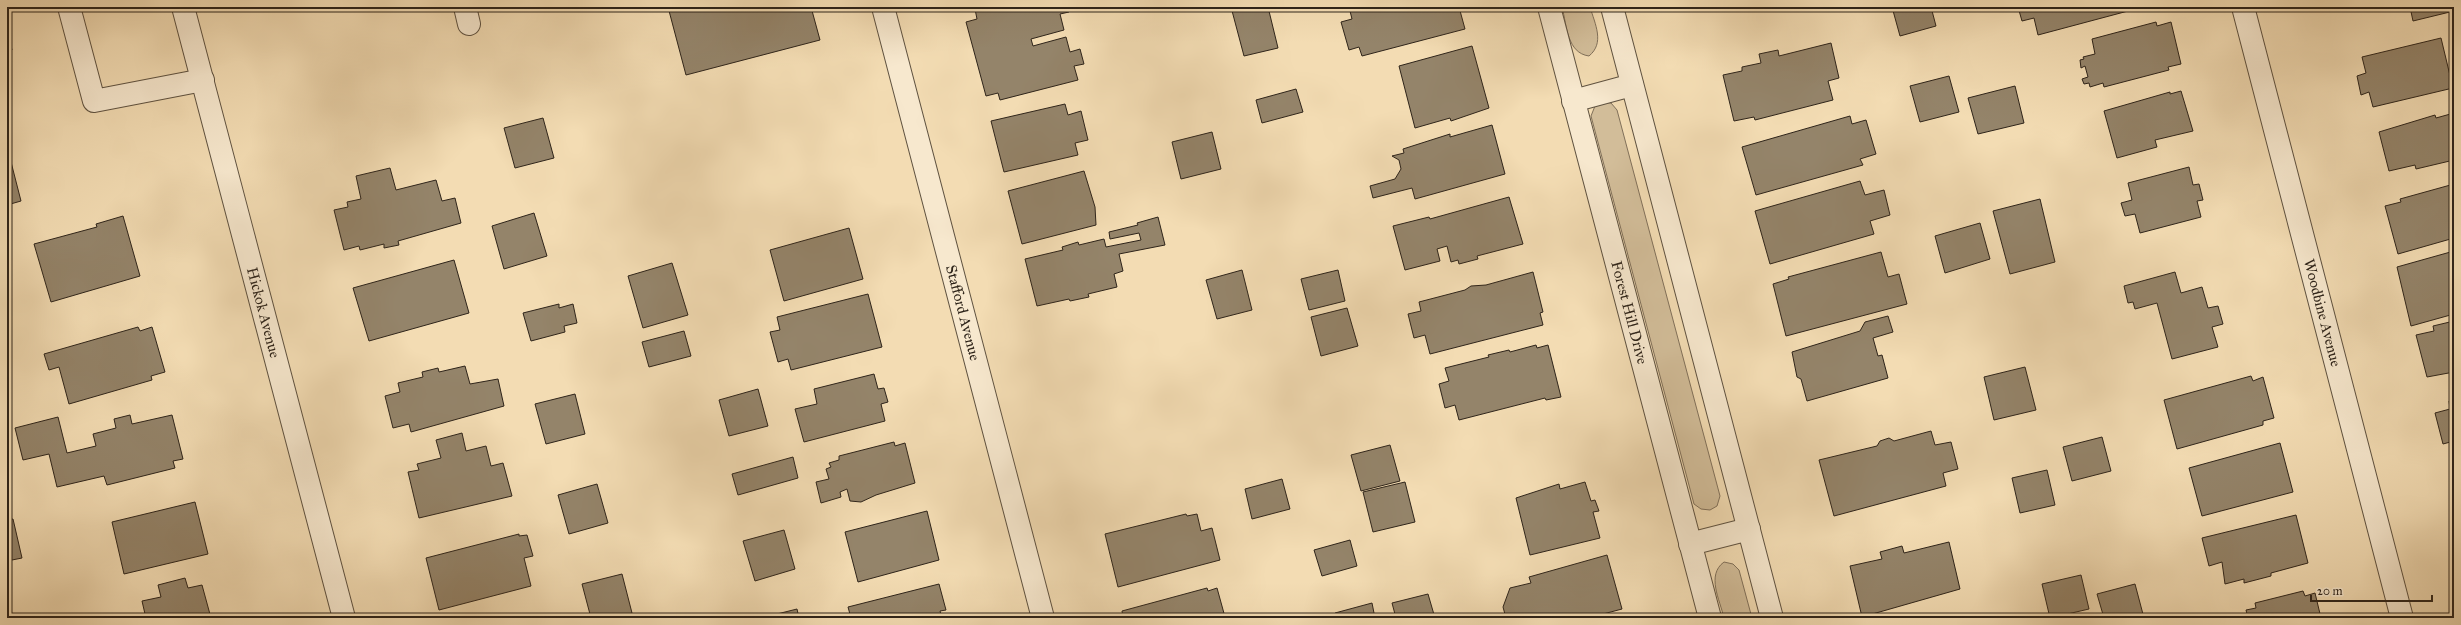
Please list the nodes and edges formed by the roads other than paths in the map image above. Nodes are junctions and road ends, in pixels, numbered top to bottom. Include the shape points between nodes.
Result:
1 (69, 7) edge
2 (183, 7) edge
3 (883, 7) edge
4 (1548, 7) edge
5 (1612, 7) edge
6 (2243, 7) edge
7 (202, 80) junction
8 (1632, 85) junction
9 (1573, 101) junction
10 (1749, 529) junction
11 (1690, 544) junction
12 (344, 618) edge
13 (1043, 618) edge
14 (1710, 618) edge
15 (1772, 618) edge
16 (2402, 618) edge

1 - 7 street via 94,101
2 - 7 street, Hickok Avenue
3 - 13 street, Stafford Avenue
4 - 9 street, Forest Hill Drive
5 - 8 street
6 - 16 street, Woodbine Avenue
7 - 12 street, Hickok Avenue
8 - 9 street
8 - 10 street
9 - 11 street, Forest Hill Drive
10 - 11 street
10 - 15 street
11 - 14 street, Forest Hill Drive

